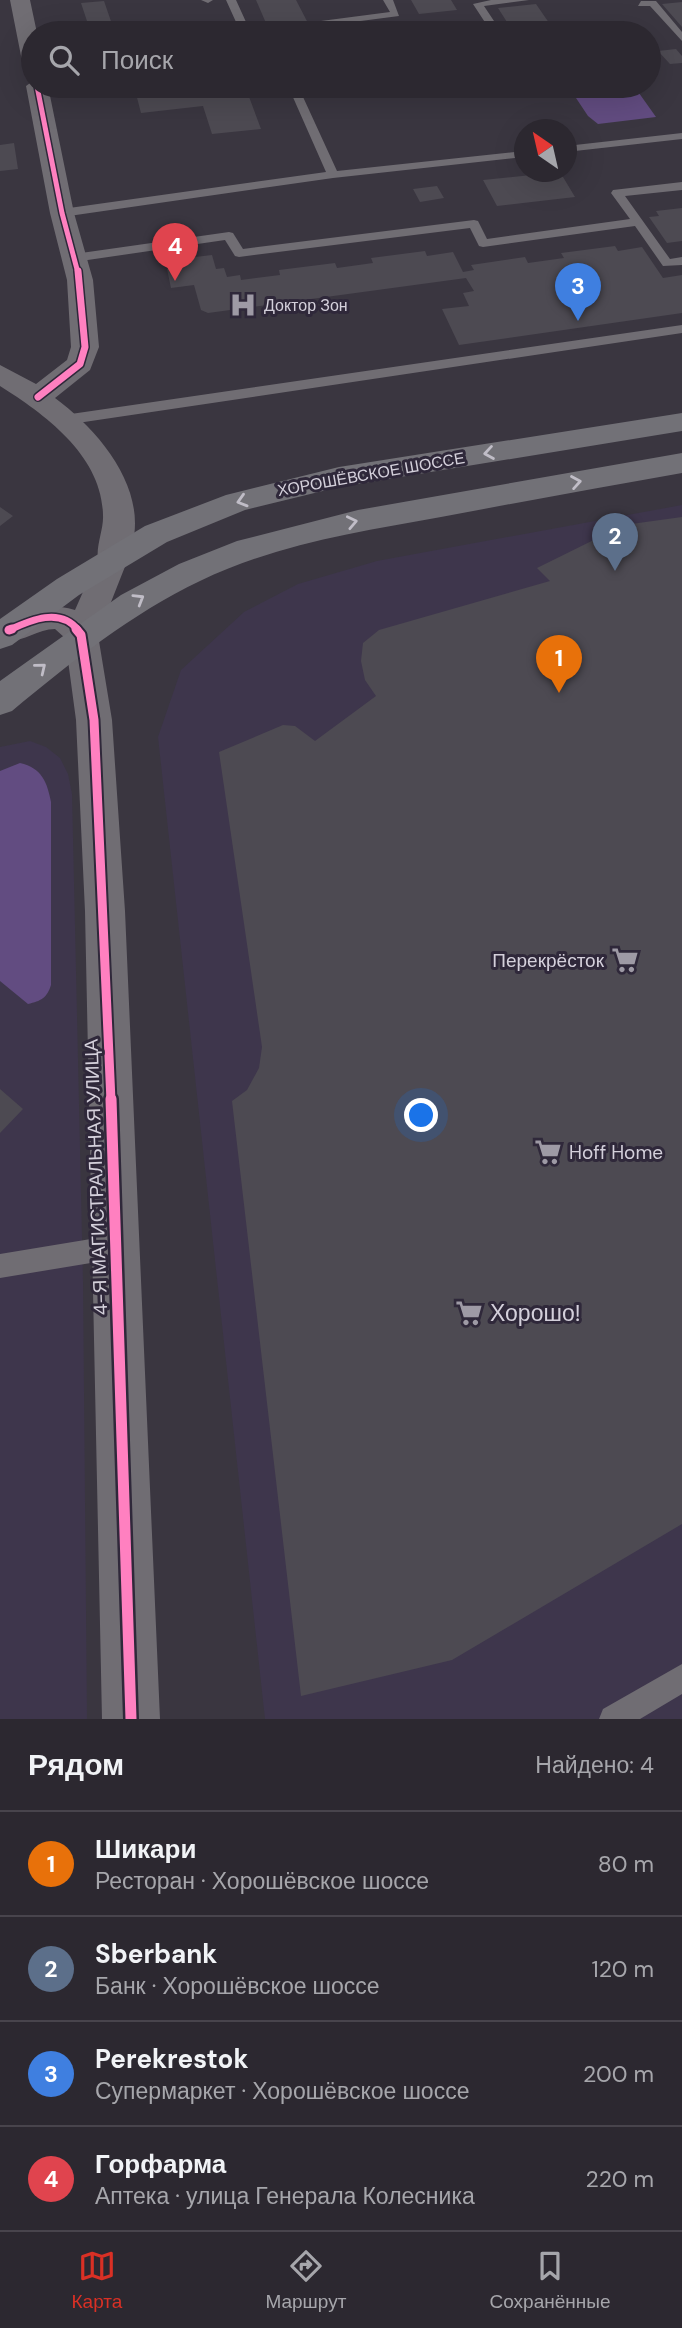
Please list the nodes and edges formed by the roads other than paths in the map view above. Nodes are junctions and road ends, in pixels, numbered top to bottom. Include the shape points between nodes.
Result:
1 (20, 0) edge
2 (231, 0) edge
3 (388, 0) edge
4 (524, 0) edge
5 (636, 3) edge
6 (24, 21) edge
7 (241, 21) edge
8 (340, 21) edge
9 (489, 21) edge
10 (682, 38) edge
11 (39, 98) edge
12 (298, 98) edge
13 (682, 136) edge
14 (577, 148) edge
15 (514, 155) edge
16 (333, 175) junction
17 (682, 186) edge
18 (62, 213) junction
19 (638, 222) junction
20 (74, 258) junction
21 (682, 261) edge
22 (682, 328) edge
23 (0, 374) edge
24 (38, 397) junction
25 (64, 420) junction
26 (682, 422) edge
27 (682, 463) edge
28 (113, 559) junction
29 (4, 633) edge
30 (81, 635) junction
31 (0, 701) edge
32 (115, 1247) junction
33 (0, 1266) edge
34 (682, 1678) edge
35 (131, 1719) edge
36 (613, 1719) edge

1 - 6 street
2 - 7 lane
3 - 8 lane via 396,14
4 - 9 lane via 478,4
5 - 10 lane via 653,3
11 - 18 street
12 - 16 lane
13 - 14 lane
15 - 16 lane
16 - 18 lane
17 - 19 lane via 617,193
18 - 20 street
19 - 20 lane via 483,243 474,224 239,253 229,236
19 - 21 lane via 667,262
20 - 24 street via 85,347 80,365
22 - 25 lane
23 - 24 street
24 - 25 street
25 - 28 street via 95,452 113,483 119,530
26 -> 28 main road, ХОРОШЁВСКОЕ ШОССЕ via 283,489 194,516
30 -> 27 main road via 176,579 265,544 358,521
28 - 29 main road, ХОРОШЁВСКОЕ ШОССЕ
28 - 30 street
29 - 30 street, ХОРОШЁВСКОЕ ШОССЕ via 48,615 62,617
31 -> 30 main road
30 - 32 street, 4-Я МАГИСТРАЛЬНАЯ УЛИЦА via 95,734 105,911
32 - 33 lane
32 - 35 street, 4-Я МАГИСТРАЛЬНАЯ УЛИЦА
34 - 36 lane

